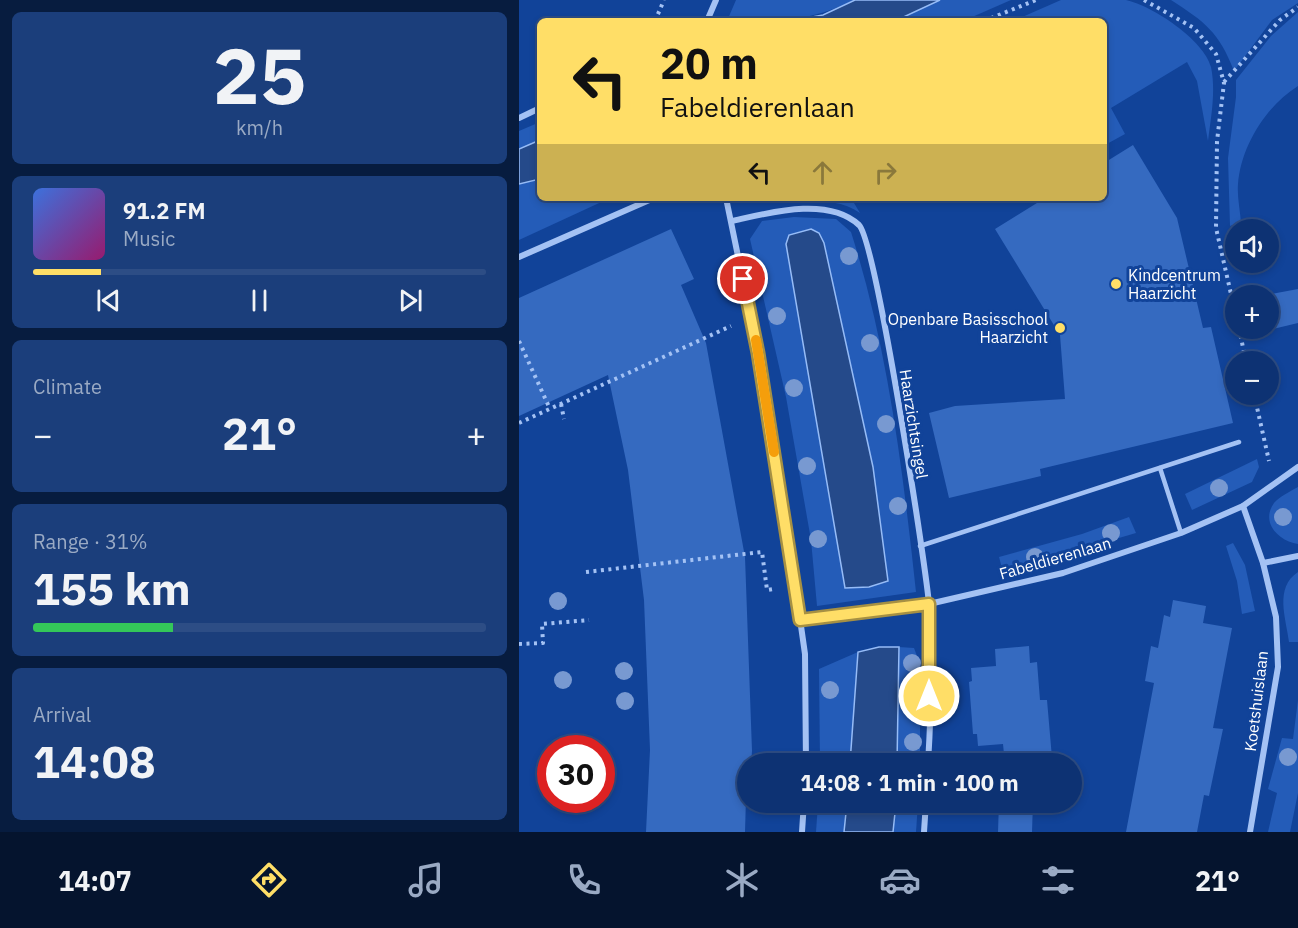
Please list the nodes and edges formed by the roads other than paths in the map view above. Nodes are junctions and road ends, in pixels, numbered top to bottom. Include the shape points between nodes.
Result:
1 (716, 0) edge
2 (708, 18) edge
3 (537, 109) edge
4 (519, 118) edge
5 (647, 201) edge
6 (727, 201) edge
7 (732, 220) junction
8 (519, 257) edge
9 (1239, 442) dead end
10 (1298, 467) edge
11 (1160, 468) junction
12 (1243, 506) junction
13 (1181, 533) junction
14 (920, 546) junction
15 (1298, 556) edge
16 (1263, 563) junction
17 (929, 604) junction
18 (800, 620) junction
19 (806, 753) edge
20 (928, 753) edge
21 (803, 813) edge
22 (925, 813) edge
23 (802, 832) edge
24 (924, 832) edge
25 (1250, 832) edge

1 - 2 street
3 - 4 street
5 - 8 street
6 - 7 street
7 - 14 street, Haarzichtsingel via 807,209 843,213 861,226 887,340
7 - 18 street
9 - 11 lane
10 - 12 street, Fabeldierenlaan
11 - 13 lane
11 - 14 lane
12 - 13 street, Fabeldierenlaan
12 - 16 street, Koetshuislaan
13 - 17 street, Fabeldierenlaan via 1063,573
14 - 17 street, Haarzichtsingel
15 - 16 street
16 - 25 street, Koetshuislaan via 1276,617 1278,667
17 - 18 street, Fabeldierenlaan
17 - 20 street, Haarzichtsingel
18 - 19 street
21 - 23 street
22 - 24 street

